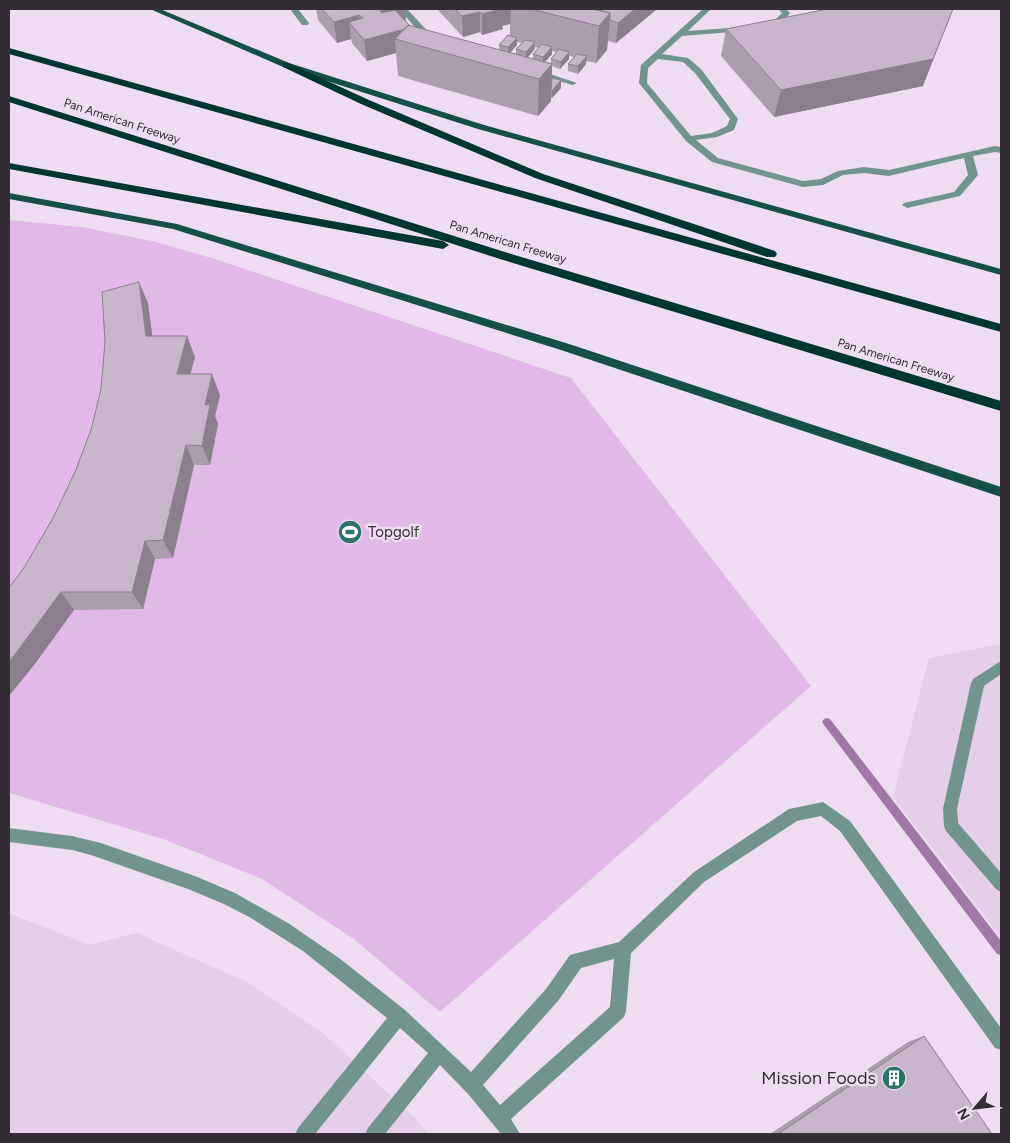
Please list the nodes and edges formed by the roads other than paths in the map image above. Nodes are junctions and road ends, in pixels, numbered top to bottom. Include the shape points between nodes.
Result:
1 (154, 9) edge
2 (294, 9) edge
3 (403, 9) edge
4 (707, 9) edge
5 (782, 9) edge
6 (305, 23) dead end
7 (680, 34) junction
8 (443, 45) edge
9 (9, 51) edge
10 (656, 56) junction
11 (286, 65) junction
12 (527, 70) edge
13 (573, 83) dead end
14 (9, 99) edge
15 (689, 139) junction
16 (1001, 150) edge
17 (968, 154) junction
18 (9, 166) edge
19 (9, 196) edge
20 (906, 205) dead end
21 (504, 256) junction
22 (1001, 272) edge
23 (1001, 328) edge
24 (1001, 406) edge
25 (1001, 492) edge
26 (1001, 667) edge
27 (9, 835) edge
28 (1001, 884) edge
29 (623, 949) junction
30 (399, 1016) junction
31 (1001, 1042) edge
32 (439, 1052) junction
33 (472, 1084) junction
34 (500, 1117) junction
35 (304, 1134) edge
36 (374, 1134) edge
37 (511, 1134) edge

1 - 11 main road
2 - 6 street
3 - 8 street via 434,43
4 - 7 street
5 - 7 street via 786,13 779,21 736,30
7 - 10 street
9 - 23 highway
10 - 15 street via 644,67 643,83
10 - 15 street via 685,60 698,71 734,119 731,128
11 - 22 main road via 544,146
11 - 23 highway via 364,102 539,176
12 - 13 street
14 - 21 highway, Pan American Freeway
15 - 17 street via 715,160 803,184 823,182 841,174 864,170 889,173
16 - 17 street
17 - 20 street via 974,175 957,194
18 - 21 highway
19 - 25 main road via 174,226 565,347
21 - 24 highway, Pan American Freeway
26 - 28 street via 978,683 950,809 951,826
27 - 30 street via 74,844 202,886 264,917 324,957
29 - 31 street via 699,877 794,814 823,809 845,826
29 - 33 street via 576,961 552,995
29 - 34 street via 618,1010
30 - 32 street
30 - 35 street
32 - 33 street
32 - 36 street
33 - 34 street
34 - 37 street

